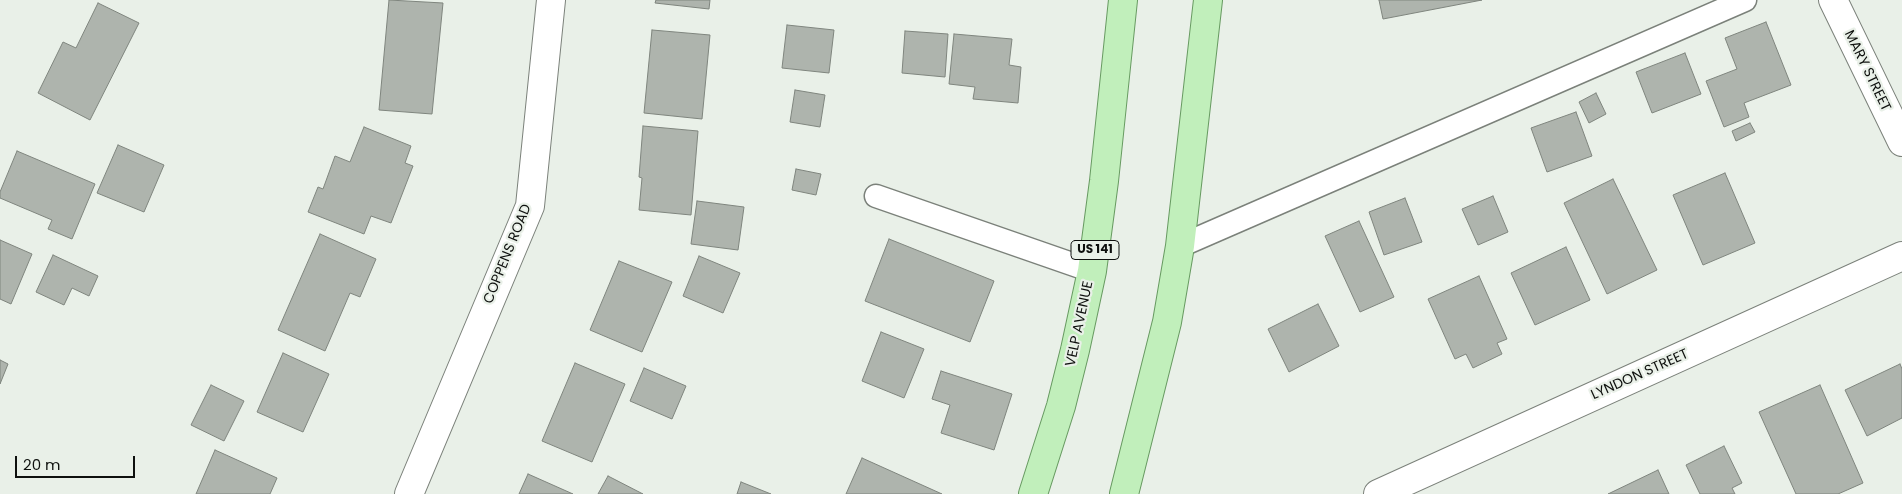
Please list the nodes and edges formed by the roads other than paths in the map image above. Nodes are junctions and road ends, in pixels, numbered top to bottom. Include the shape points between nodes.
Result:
1 (551, 0) edge
2 (1123, 0) edge
3 (1208, 0) edge
4 (1745, 0) edge
5 (1833, 0) edge
6 (1902, 142) edge
7 (876, 196) dead end
8 (1180, 246) junction
9 (1902, 256) edge
10 (1092, 271) junction
11 (408, 494) edge
12 (1033, 494) edge
13 (1124, 494) edge
14 (1378, 494) edge

1 - 11 street, COPPENS ROAD via 530,206
2 - 10 main road, VELP AVENUE / US 141
3 - 8 main road
4 - 8 lane
5 - 6 street, MARY STREET
7 - 10 lane
8 - 13 main road via 1167,322
9 - 14 street, LYNDON STREET
10 - 12 main road, VELP AVENUE / US 141 via 1073,359

